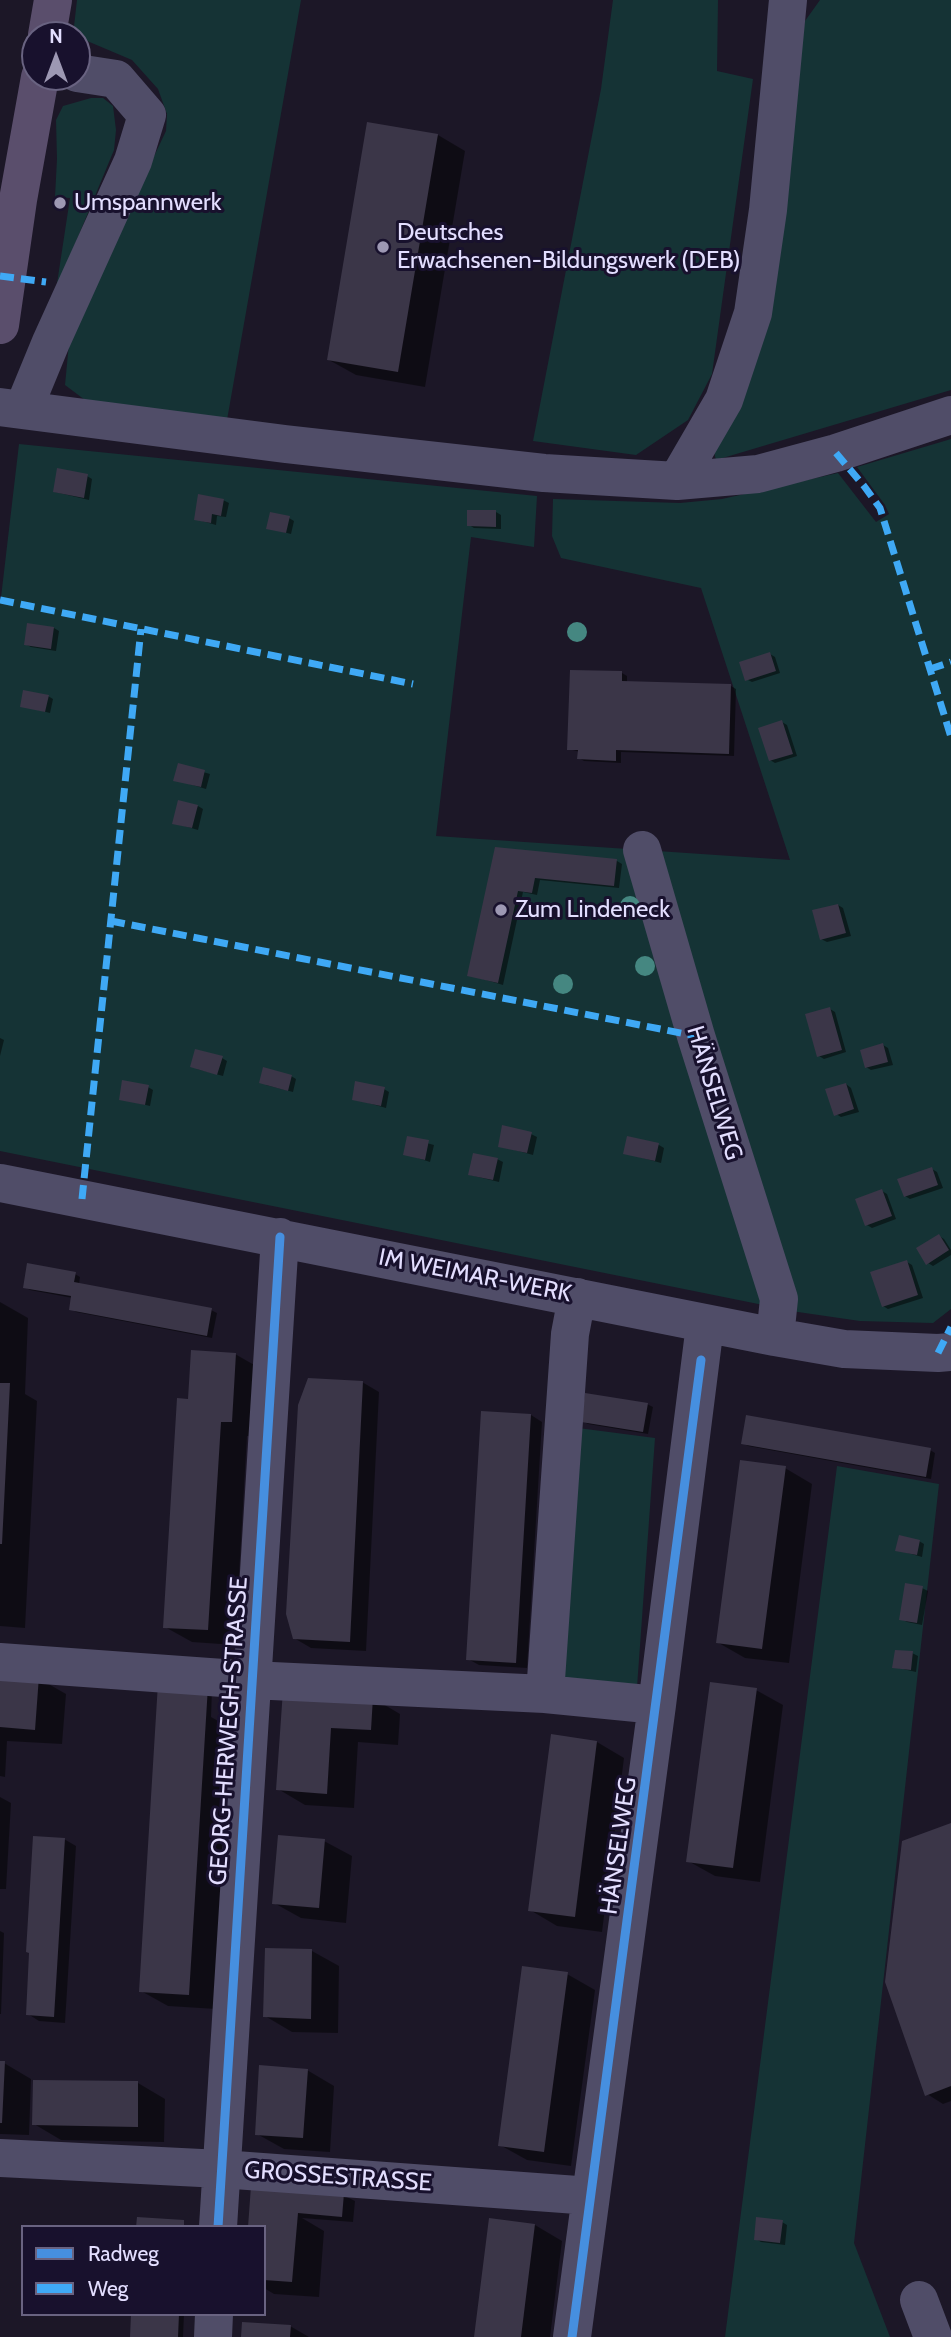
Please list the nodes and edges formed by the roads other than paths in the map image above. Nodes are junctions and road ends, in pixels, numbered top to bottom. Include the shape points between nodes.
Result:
1 (53, 0) edge
2 (788, 0) edge
3 (49, 21) edge
4 (91, 75) edge
5 (37, 91) edge
6 (0, 325) edge
7 (12, 409) edge
8 (951, 415) edge
9 (677, 481) junction
10 (642, 850) dead end
11 (0, 1183) edge
12 (279, 1237) junction
13 (577, 1297) junction
14 (775, 1337) junction
15 (703, 1342) junction
16 (951, 1352) edge
17 (0, 1662) edge
18 (251, 1680) junction
19 (545, 1694) junction
20 (657, 1704) junction
21 (0, 2158) edge
22 (221, 2169) junction
23 (591, 2196) junction
24 (218, 2225) edge
25 (919, 2300) dead end
26 (214, 2316) edge
27 (213, 2337) edge
28 (572, 2337) edge
29 (933, 2337) edge

1 - 3 main road
2 - 9 street via 753,313 724,400
4 - 7 street via 116,79 146,115 133,161 51,341
5 - 6 main road
7 - 9 street via 531,471
8 - 9 street via 758,474
10 - 14 street, HÄNSELWEG via 779,1299
11 - 12 street, IM WEIMAR-WERK
12 - 13 street, IM WEIMAR-WERK
12 - 18 street, GEORG-HERWEGH-STRASSE
13 - 15 street, IM WEIMAR-WERK
13 - 19 street via 570,1334
14 - 15 street, IM WEIMAR-WERK
14 - 16 street, IM WEIMAR-WERK via 844,1349
15 - 20 street, HÄNSELWEG
17 - 18 street
18 - 19 street
18 - 22 street, GEORG-HERWEGH-STRASSE
19 - 20 street
20 - 23 street, HÄNSELWEG
21 - 22 street, GROSSESTRASSE
22 - 23 street, GROSSESTRASSE
22 - 24 street, GEORG-HERWEGH-STRASSE
23 - 28 street, HÄNSELWEG
25 - 29 street
26 - 27 street

